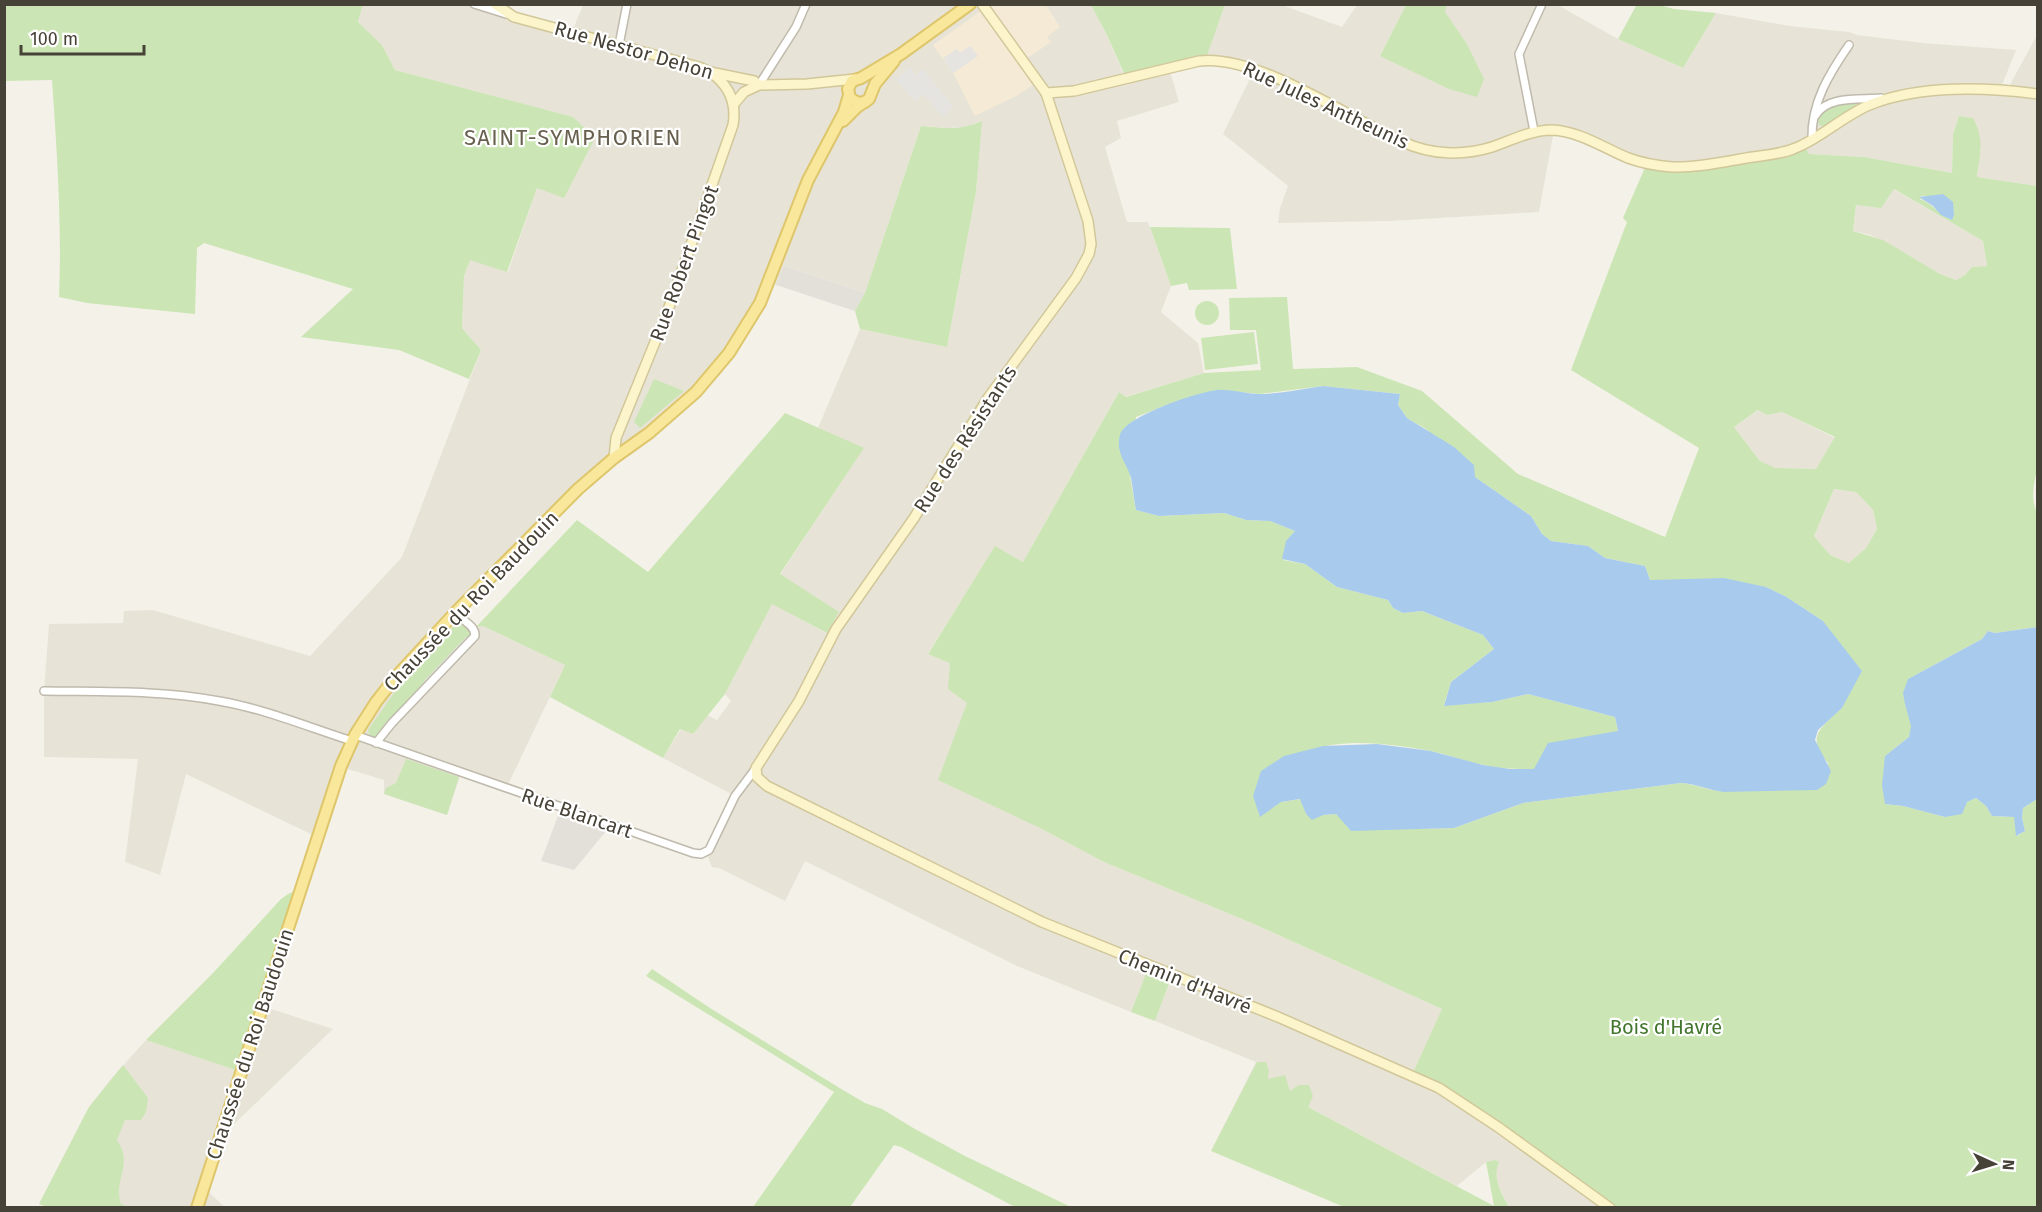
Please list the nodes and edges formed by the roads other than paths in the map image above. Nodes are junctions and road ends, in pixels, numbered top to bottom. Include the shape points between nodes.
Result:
1 (474, 4) edge
2 (495, 4) edge
3 (627, 4) edge
4 (806, 4) edge
5 (970, 4) edge
6 (982, 4) edge
7 (1542, 4) edge
8 (514, 17) junction
9 (619, 45) junction
10 (1849, 45) dead end
11 (901, 54) junction
12 (710, 72) junction
13 (858, 78) junction
14 (830, 82) junction
15 (759, 85) junction
16 (873, 90) junction
17 (1046, 93) junction
18 (848, 94) junction
19 (2037, 94) edge
20 (1900, 96) junction
21 (865, 102) junction
22 (734, 104) junction
23 (1812, 122) junction
24 (1534, 131) junction
25 (834, 133) junction
26 (1812, 139) junction
27 (614, 458) junction
28 (455, 613) junction
29 (44, 691) dead end
30 (353, 738) junction
31 (376, 743) junction
32 (756, 768) junction
33 (197, 1208) edge
34 (1610, 1208) edge

1 - 8 street, Rue Nestor Dehon
2 - 8 street
3 - 9 street
4 - 15 street
5 - 11 main road
6 - 17 street
7 - 24 street via 1519,54
8 - 9 street, Rue Nestor Dehon
9 - 12 street, Rue Nestor Dehon
10 - 23 street via 1828,78
11 - 13 main road
11 - 16 main road
12 - 15 street, Rue Nestor Dehon
12 - 22 street via 725,84
13 - 14 street, Rue Nestor Dehon
13 - 16 main road via 869,81
13 - 18 main road via 850,82
14 - 15 street, Rue Nestor Dehon
14 - 18 street
15 - 22 street via 744,92
16 - 21 main road
17 - 24 street, Rue Jules Antheunis via 1074,91 1199,61 1219,60 1279,80 1398,140 1428,150 1477,151
17 - 32 street, Rue des Résistants via 1088,221 1089,254 1076,278 988,398 914,518 836,629 799,701
18 - 21 main road via 856,102
18 - 25 main road, Chaussée du Roi Baudouin
19 - 20 street, Rue Jules Antheunis via 1981,89
20 - 23 street via 1828,104 1820,108
20 - 26 street, Rue Jules Antheunis via 1859,110
21 - 25 main road, Chaussée du Roi Baudouin
22 - 27 street, Rue Robert Pingot via 730,134 668,310 616,438
23 - 26 street
24 - 26 street, Rue Jules Antheunis via 1572,133 1635,160 1673,167 1782,152
25 - 27 main road, Chaussée du Roi Baudouin via 808,180 760,303 729,353 696,392
27 - 28 main road, Chaussée du Roi Baudouin
28 - 30 main road, Chaussée du Roi Baudouin via 394,679
28 - 31 street via 473,628 475,636
29 - 30 street, Rue Blancart via 145,692 193,697
30 - 31 street, Rue Blancart
30 - 33 main road, Chaussée du Roi Baudouin
31 - 32 street, Rue Blancart via 693,854 709,850 735,796
32 - 34 street, Chemin d'Havré via 757,777 767,786 1042,922 1278,1017 1439,1088

